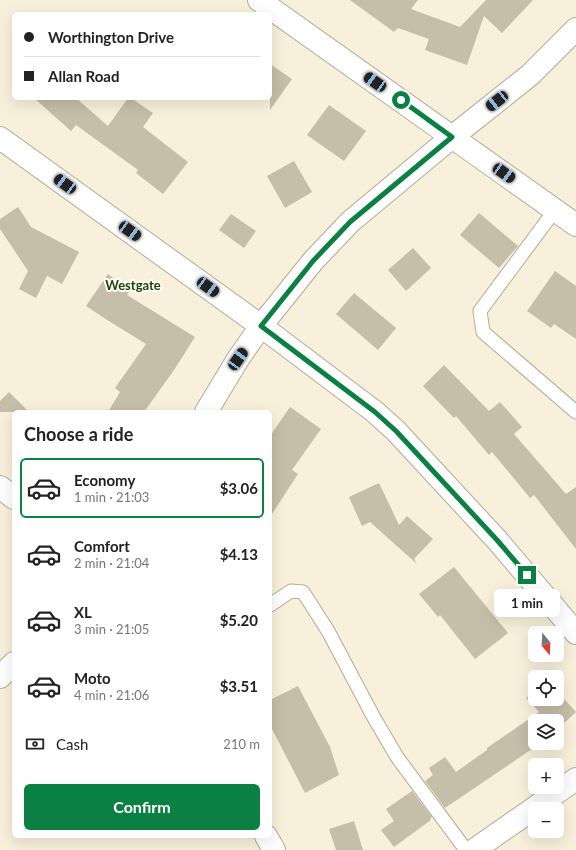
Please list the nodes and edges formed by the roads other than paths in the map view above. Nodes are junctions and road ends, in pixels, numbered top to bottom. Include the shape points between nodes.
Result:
1 (259, 0) edge
2 (576, 28) edge
3 (452, 137) junction
4 (0, 138) edge
5 (555, 210) junction
6 (576, 224) edge
7 (261, 326) junction
8 (207, 410) edge
9 (576, 412) edge
10 (0, 487) edge
11 (12, 496) edge
12 (272, 604) edge
13 (576, 633) edge
14 (12, 665) edge
15 (0, 677) edge
16 (576, 779) edge
17 (267, 838) edge
18 (274, 850) edge
19 (466, 850) edge
20 (474, 850) edge

1 - 3 street
2 - 3 street via 530,75
3 - 5 street
3 - 7 street via 350,222 313,261
4 - 7 street
5 - 6 street
5 - 9 lane via 480,311 483,332
7 - 8 street
7 - 13 street via 375,412 396,431 497,540
10 - 11 street
12 - 19 lane via 291,591 303,592 328,631 397,757
14 - 15 street
16 - 20 street
17 - 18 street

